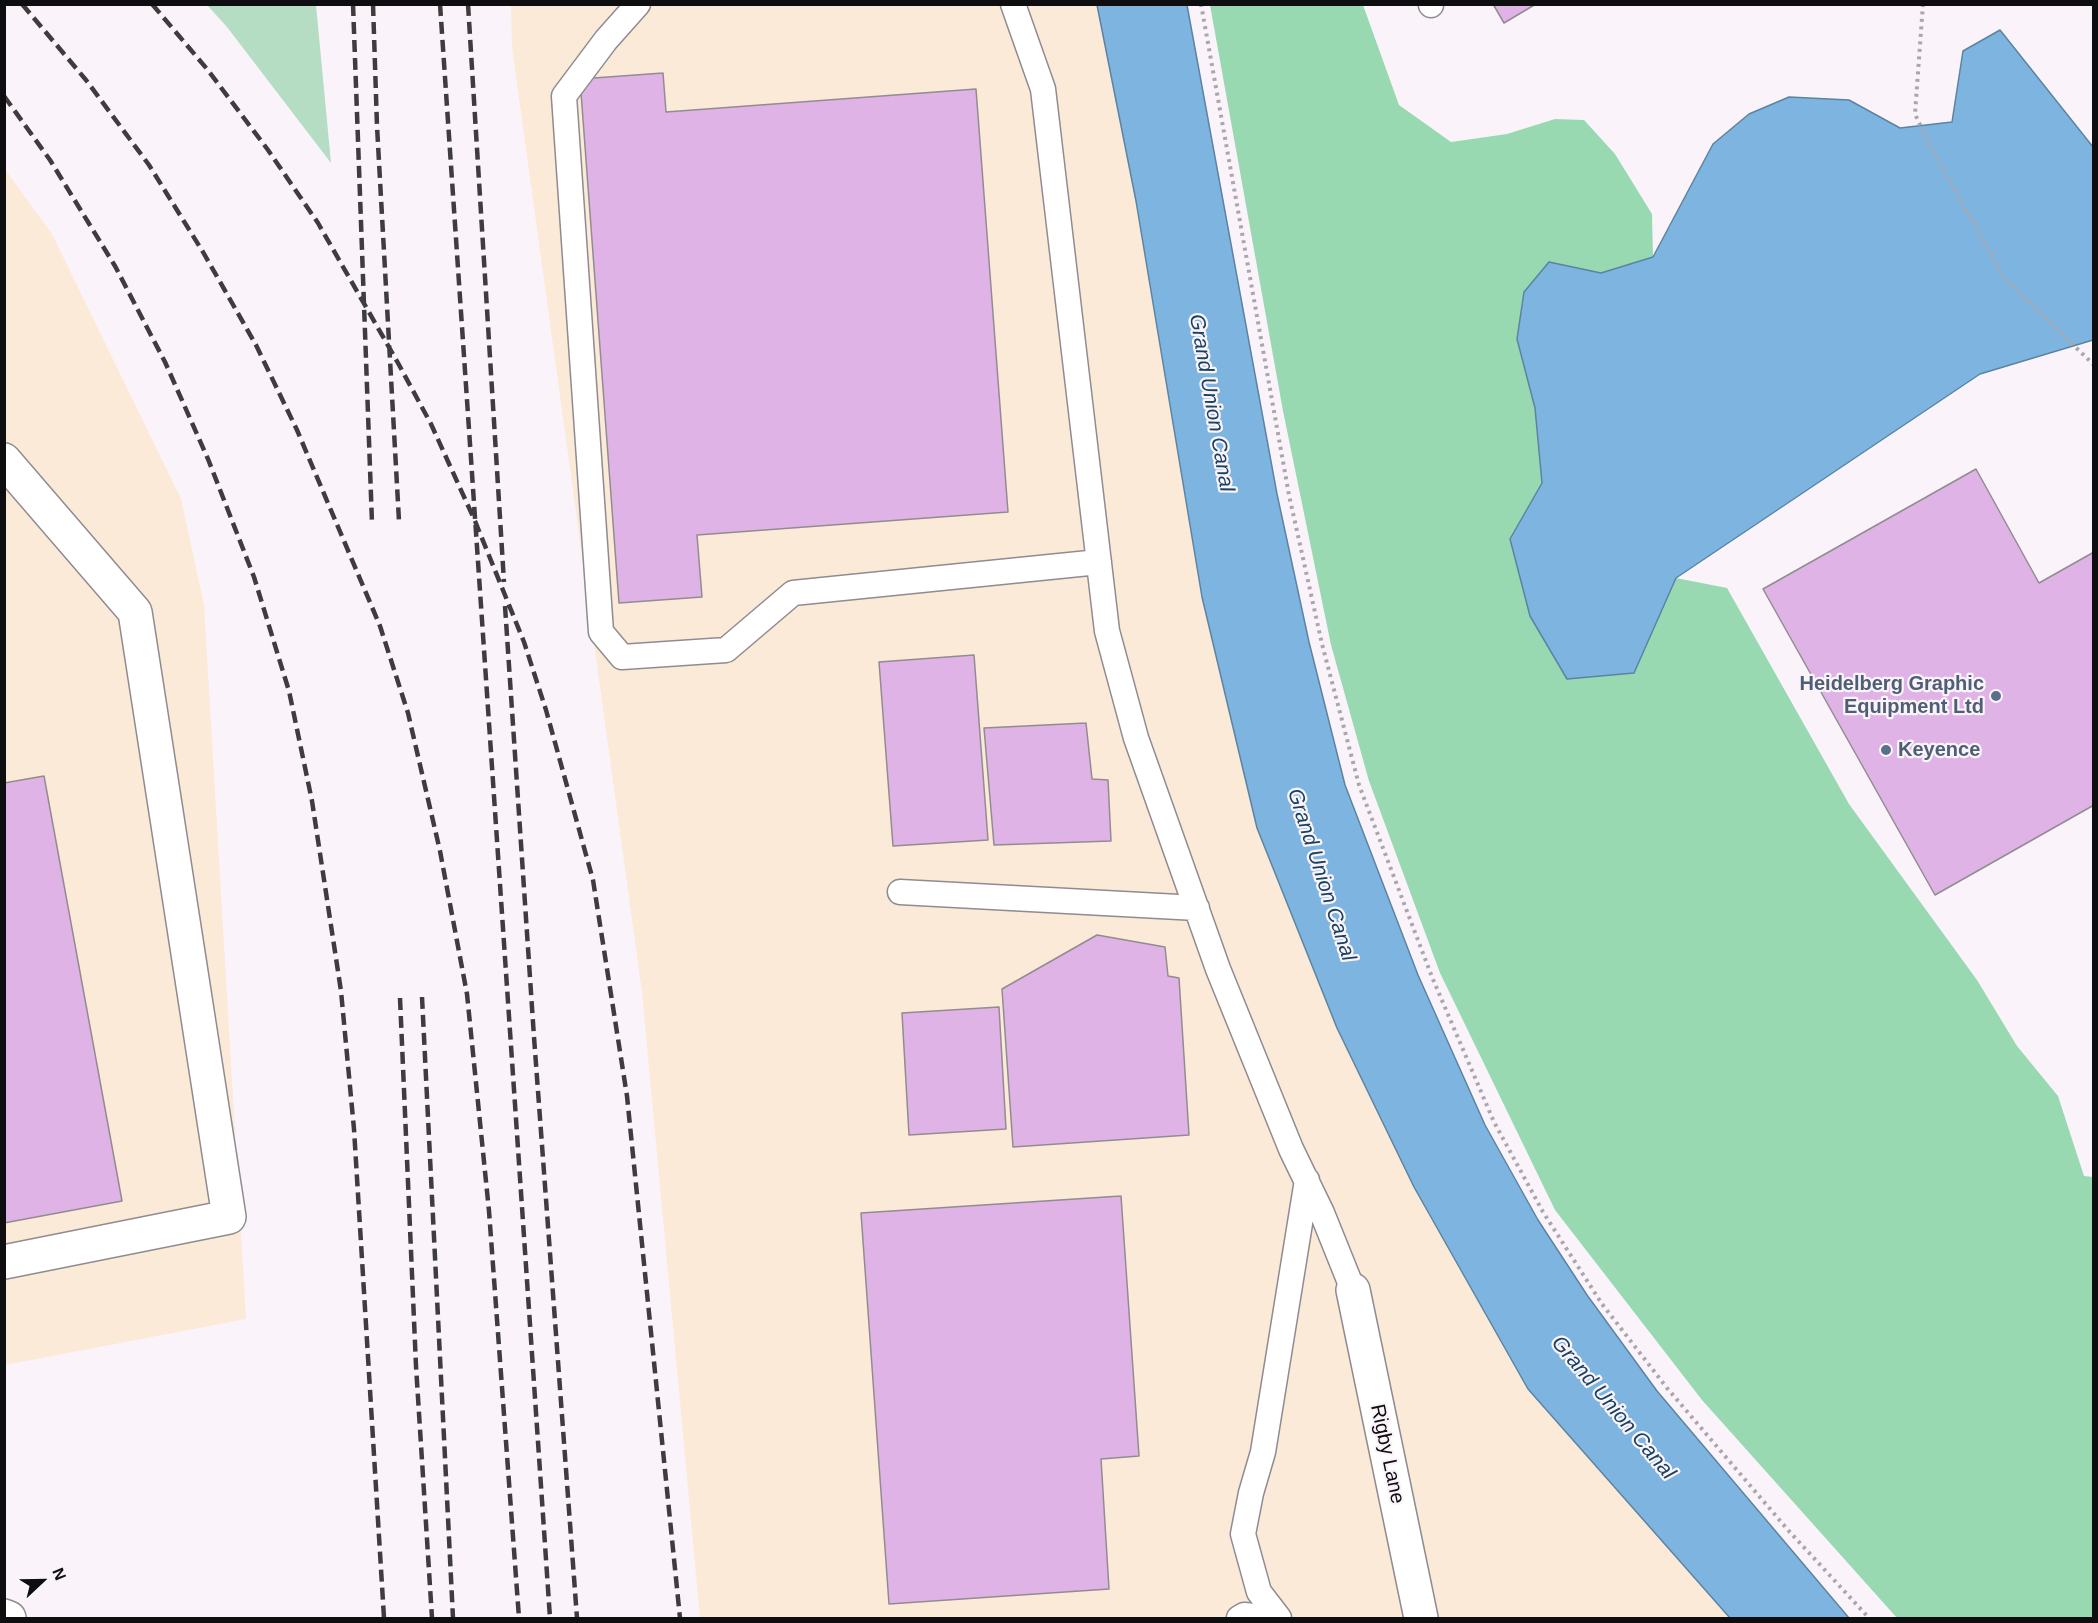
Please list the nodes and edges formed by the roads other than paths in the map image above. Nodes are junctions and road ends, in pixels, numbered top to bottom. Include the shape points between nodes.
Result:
1 (638, 4) edge
2 (1013, 4) edge
3 (4, 460) edge
4 (1099, 562) junction
5 (900, 892) dead end
6 (1197, 908) junction
7 (1307, 1180) junction
8 (4, 1262) edge
9 (1353, 1290) joint
10 (4, 1616) edge
11 (9, 1618) edge
12 (1239, 1618) edge
13 (1277, 1618) edge
14 (1421, 1618) edge

1 - 4 lane via 564,96 601,632 622,657 726,650 793,593
2 - 4 lane via 1042,89
3 - 8 street via 135,612 229,1217
4 - 6 lane via 1107,631 1136,738
5 - 6 lane
6 - 7 lane
7 - 9 lane
7 - 13 lane via 1263,1452 1244,1534 1259,1592
9 - 14 street, Rigby Lane
10 - 11 street
12 - 13 lane

